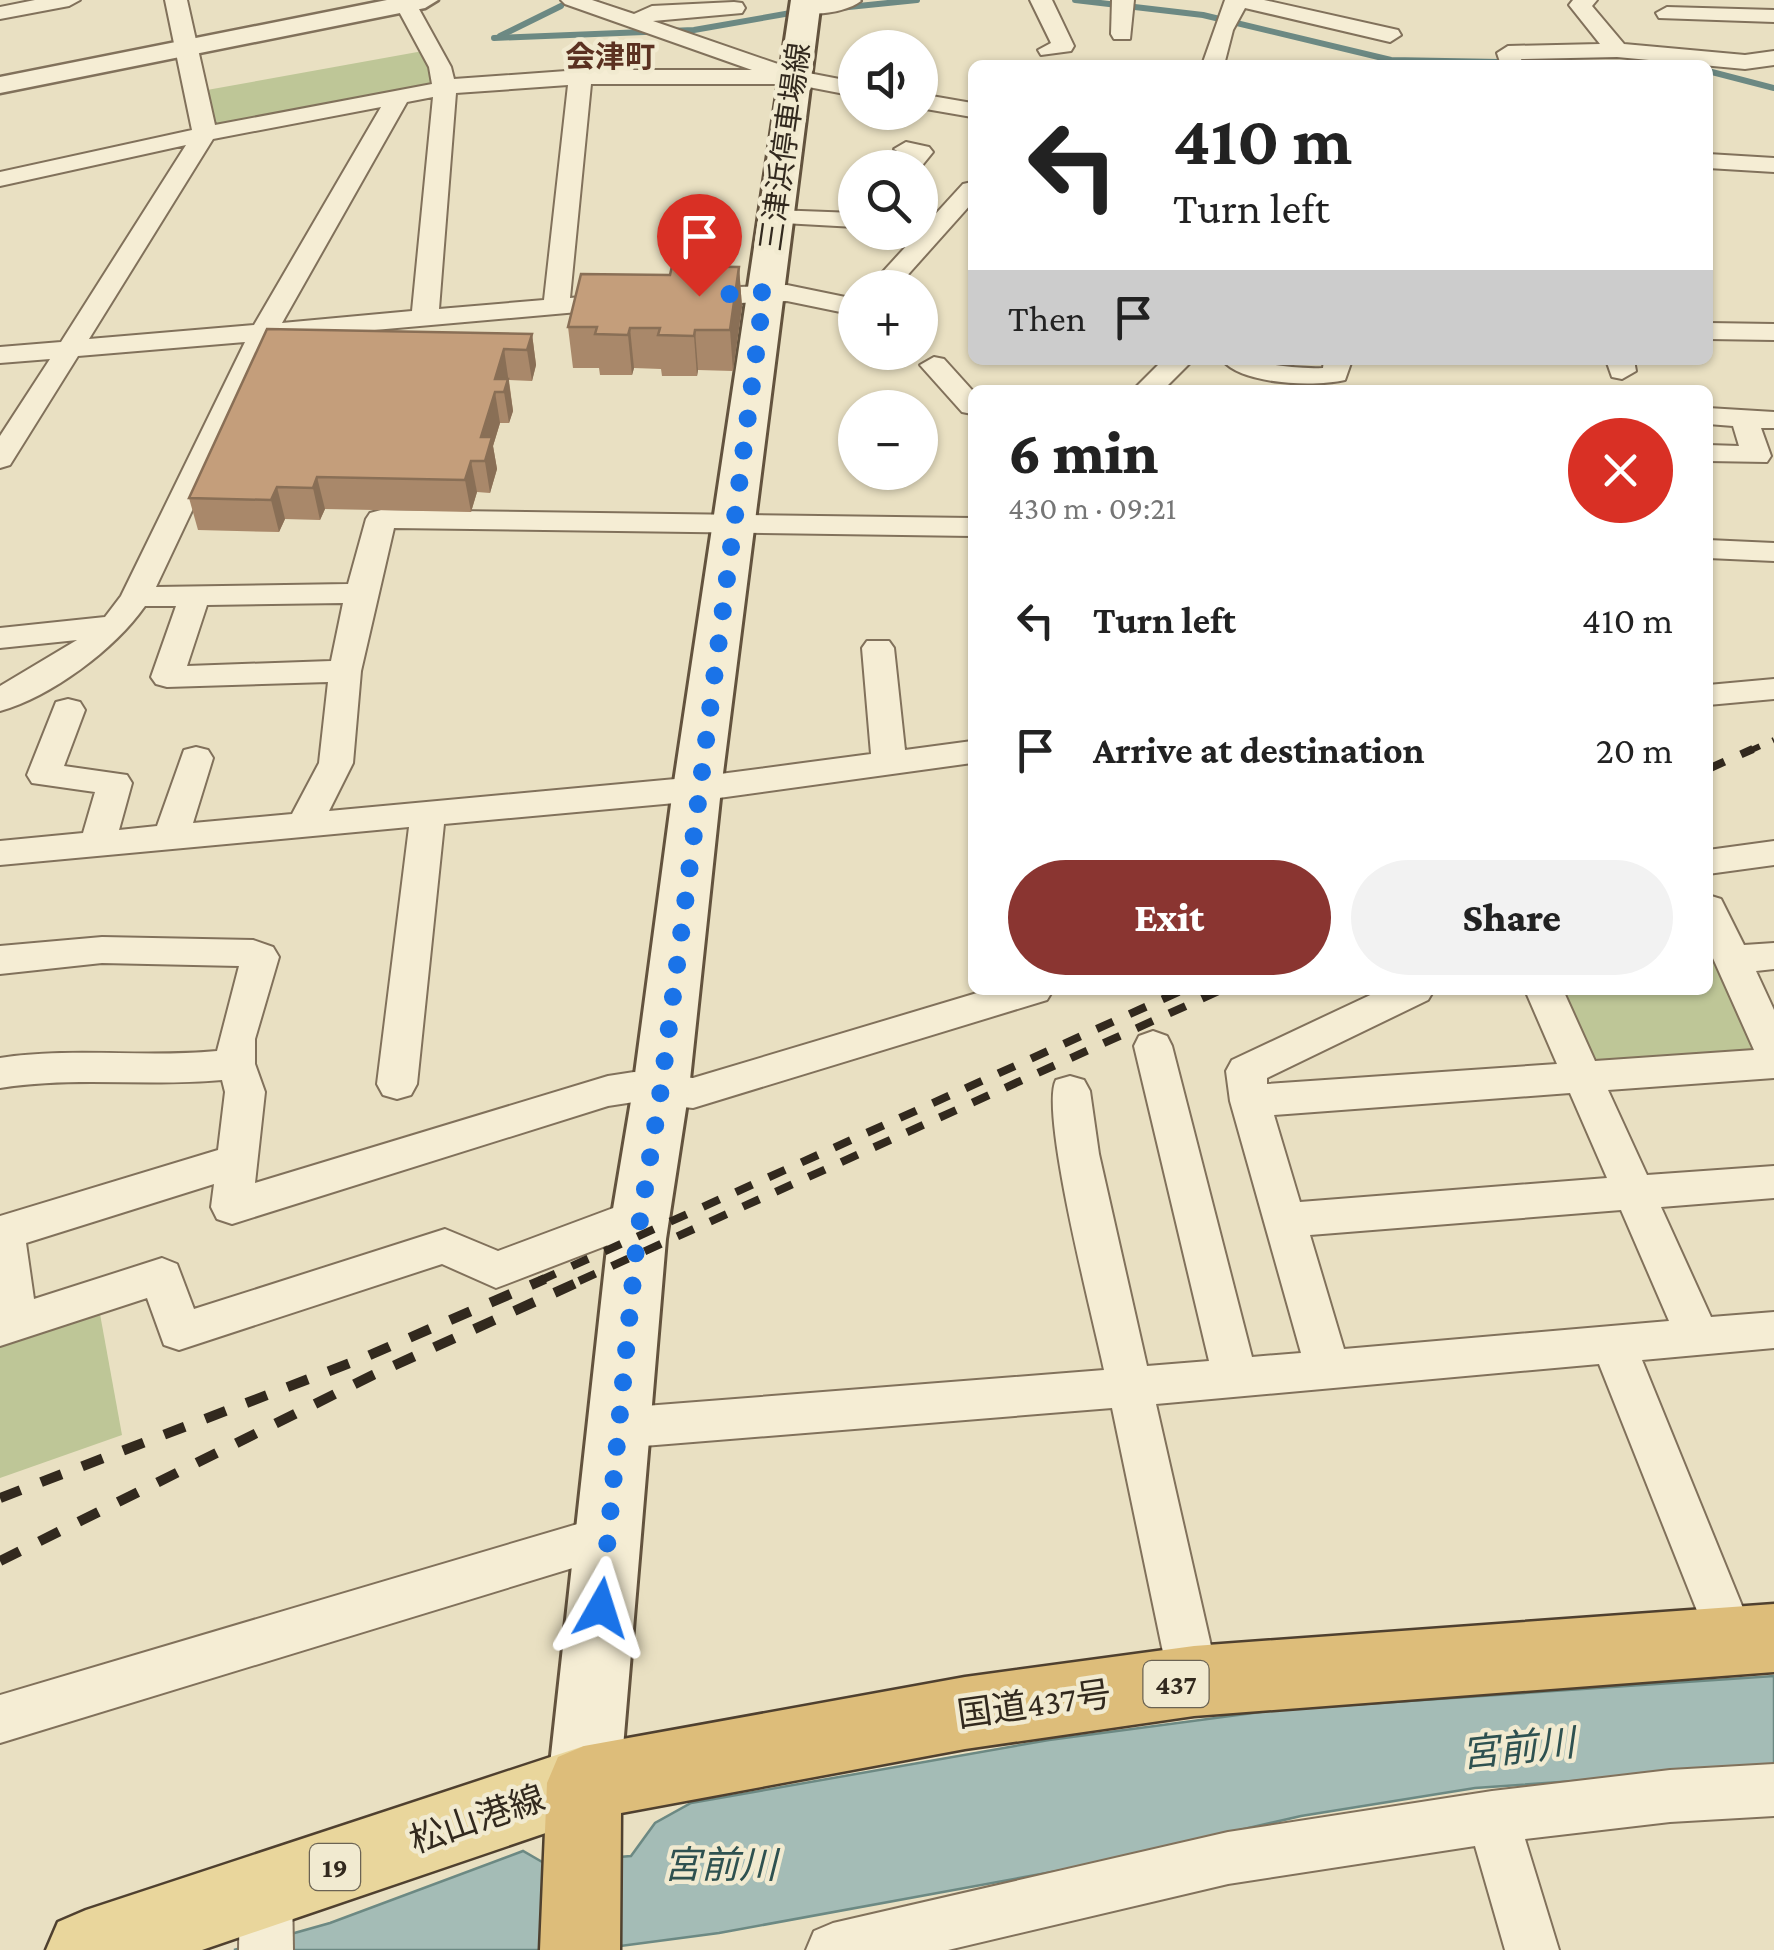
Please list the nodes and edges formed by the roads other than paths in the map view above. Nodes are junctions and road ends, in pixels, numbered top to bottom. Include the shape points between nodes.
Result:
1 (65, 0) edge
2 (176, 0) edge
3 (1042, 0) edge
4 (1123, 0) edge
5 (1586, 0) edge
6 (581, 1) edge
7 (1232, 2) edge
8 (401, 3) edge
9 (814, 7) edge
10 (734, 8) dead end
11 (0, 13) edge
12 (1667, 13) dead end
13 (1774, 16) edge
14 (636, 22) junction
15 (1122, 34) dead end
16 (1390, 35) dead end
17 (187, 46) junction
18 (1048, 50) dead end
19 (1616, 50) junction
20 (1774, 58) edge
21 (1666, 59) edge
22 (1215, 60) edge
23 (1510, 60) edge
24 (1692, 60) edge
25 (1713, 61) edge
26 (580, 77) junction
27 (793, 77) junction
28 (0, 85) edge
29 (838, 86) edge
30 (445, 90) junction
31 (397, 100) junction
32 (938, 104) edge
33 (968, 109) edge
34 (205, 134) junction
35 (1713, 161) edge
36 (1774, 165) edge
37 (0, 180) edge
38 (968, 193) edge
39 (774, 216) junction
40 (838, 219) edge
41 (898, 270) edge
42 (764, 292) junction
43 (838, 304) edge
44 (556, 306) junction
45 (425, 318) junction
46 (1713, 331) edge
47 (1774, 332) edge
48 (263, 333) junction
49 (70, 348) junction
50 (0, 355) edge
51 (1174, 365) edge
52 (1337, 365) edge
53 (938, 369) edge
54 (1262, 380) edge
55 (1152, 385) edge
56 (968, 402) edge
57 (1713, 416) edge
58 (1744, 418) junction
59 (1774, 420) edge
60 (9, 432) edge
61 (1713, 453) edge
62 (0, 459) edge
63 (736, 524) junction
64 (968, 537) edge
65 (1713, 550) edge
66 (1770, 561) edge
67 (361, 593) junction
68 (195, 596) junction
69 (136, 597) junction
70 (115, 626) junction
71 (0, 638) edge
72 (878, 648) dead end
73 (346, 671) junction
74 (1774, 689) edge
75 (1713, 695) edge
76 (0, 700) edge
77 (68, 710) dead end
78 (968, 752) edge
79 (196, 758) dead end
80 (889, 761) junction
81 (697, 789) junction
82 (428, 815) junction
83 (303, 826) junction
84 (170, 838) junction
85 (98, 844) junction
86 (1774, 852) edge
87 (0, 853) edge
88 (1713, 861) edge
89 (1713, 922) edge
90 (1774, 956) edge
91 (0, 960) edge
92 (1731, 960) junction
93 (1017, 995) edge
94 (1404, 995) edge
95 (1546, 995) edge
96 (1153, 1046) dead end
97 (1774, 1051) edge
98 (1774, 1063) edge
99 (236, 1064) junction
100 (0, 1073) edge
101 (1583, 1078) junction
102 (397, 1084) dead end
103 (661, 1089) junction
104 (1070, 1091) dead end
105 (1250, 1101) junction
106 (238, 1160) junction
107 (1774, 1182) edge
108 (1634, 1192) junction
109 (640, 1214) junction
110 (1284, 1220) junction
111 (2, 1233) edge
112 (8, 1326) edge
113 (1774, 1330) edge
114 (1698, 1337) junction
115 (1613, 1344) junction
116 (1328, 1370) junction
117 (1235, 1378) junction
118 (1130, 1387) junction
119 (619, 1428) junction
120 (608, 1537) junction
121 (1753, 1639) edge
122 (1194, 1681) junction
123 (0, 1719) edge
124 (1774, 1790) edge
125 (583, 1801) junction
126 (1492, 1816) junction
127 (266, 1927) edge
128 (86, 1950) edge
129 (580, 1950) edge
130 (833, 1950) edge
131 (1532, 1950) edge

1 - 11 street
2 - 17 street
3 - 18 street via 1062,46
4 - 15 street
5 - 19 street via 1580,5
6 - 14 street
7 - 16 street
7 - 22 street
8 - 17 street
8 - 30 street via 440,67
9 - 27 main road, 三津浜停車場線
10 - 14 street via 652,12
12 - 13 street
14 - 27 street
17 - 28 street
17 - 34 street
19 - 21 street
19 - 23 street via 1508,54
20 - 25 street
21 - 24 street
26 - 27 street
26 - 30 street
26 - 44 street
27 - 29 street
27 - 39 main road, 三津浜停車場線
30 - 31 street
30 - 45 street
31 - 34 street
31 - 48 street
32 - 33 street
34 - 37 street
34 - 49 street
35 - 36 street
38 - 41 street
39 - 40 street
39 - 42 main road, 三津浜停車場線
42 - 43 street
42 - 44 street
42 - 63 main road, 三津浜停車場線
44 - 45 street
45 - 48 street
46 - 47 street
48 - 49 street
48 - 69 street
49 - 50 street
49 - 60 street
51 - 55 street
52 - 54 street via 1335,374 1324,377
53 - 56 street
57 - 58 street
58 - 59 street
58 - 61 street via 1757,456
60 - 62 street
63 - 64 street
63 - 67 street via 382,518
63 - 81 main road, 三津浜停車場線
65 - 66 street
67 - 68 street
67 - 73 street
68 - 69 street
68 - 73 street via 167,677
69 - 70 street
70 - 71 street
70 - 76 street via 68,663
72 - 80 street
73 - 83 street via 336,763
74 - 75 street
77 - 85 street via 44,775 115,783
78 - 80 street
79 - 84 street
80 - 81 street
81 - 82 street
81 - 103 main road, 三津浜停車場線
82 - 83 street
82 - 102 street
83 - 84 street
84 - 85 street
85 - 87 street
86 - 88 street
89 - 92 street
90 - 92 street
91 - 99 street via 102,950 253,953 261,964 243,1006
92 - 97 street
93 - 103 street via 693,1093
94 - 105 street via 1246,1071
95 - 101 street
96 - 117 street
98 - 101 street
99 - 100 street via 170,1070 43,1066
99 - 106 street via 245,1092
101 - 105 street
101 - 108 street
103 - 106 street via 608,1091 232,1207
103 - 109 main road, 三津浜停車場線
104 - 118 street
105 - 110 street
106 - 111 street
107 - 108 street
108 - 110 street
108 - 114 street
109 - 112 street via 496,1270 445,1246 179,1332 162,1276
109 - 119 main road, 三津浜停車場線
110 - 116 street
111 - 112 street
113 - 114 street
114 - 115 street
115 - 116 street
115 - 121 street
116 - 117 street
117 - 118 street
118 - 119 street
118 - 122 street
119 - 120 main road, 三津浜停車場線
120 - 123 street
120 - 125 main road, 三津浜停車場線
121 - 122 highway, 国道437号 / 437
122 - 125 highway, 国道437号 / 437 via 964,1713
124 - 126 street
125 - 127 main road, 松山港線 / 19
125 - 129 highway
126 - 130 street via 1228,1858
126 - 131 street
127 - 128 main road, 松山港線 / 19

